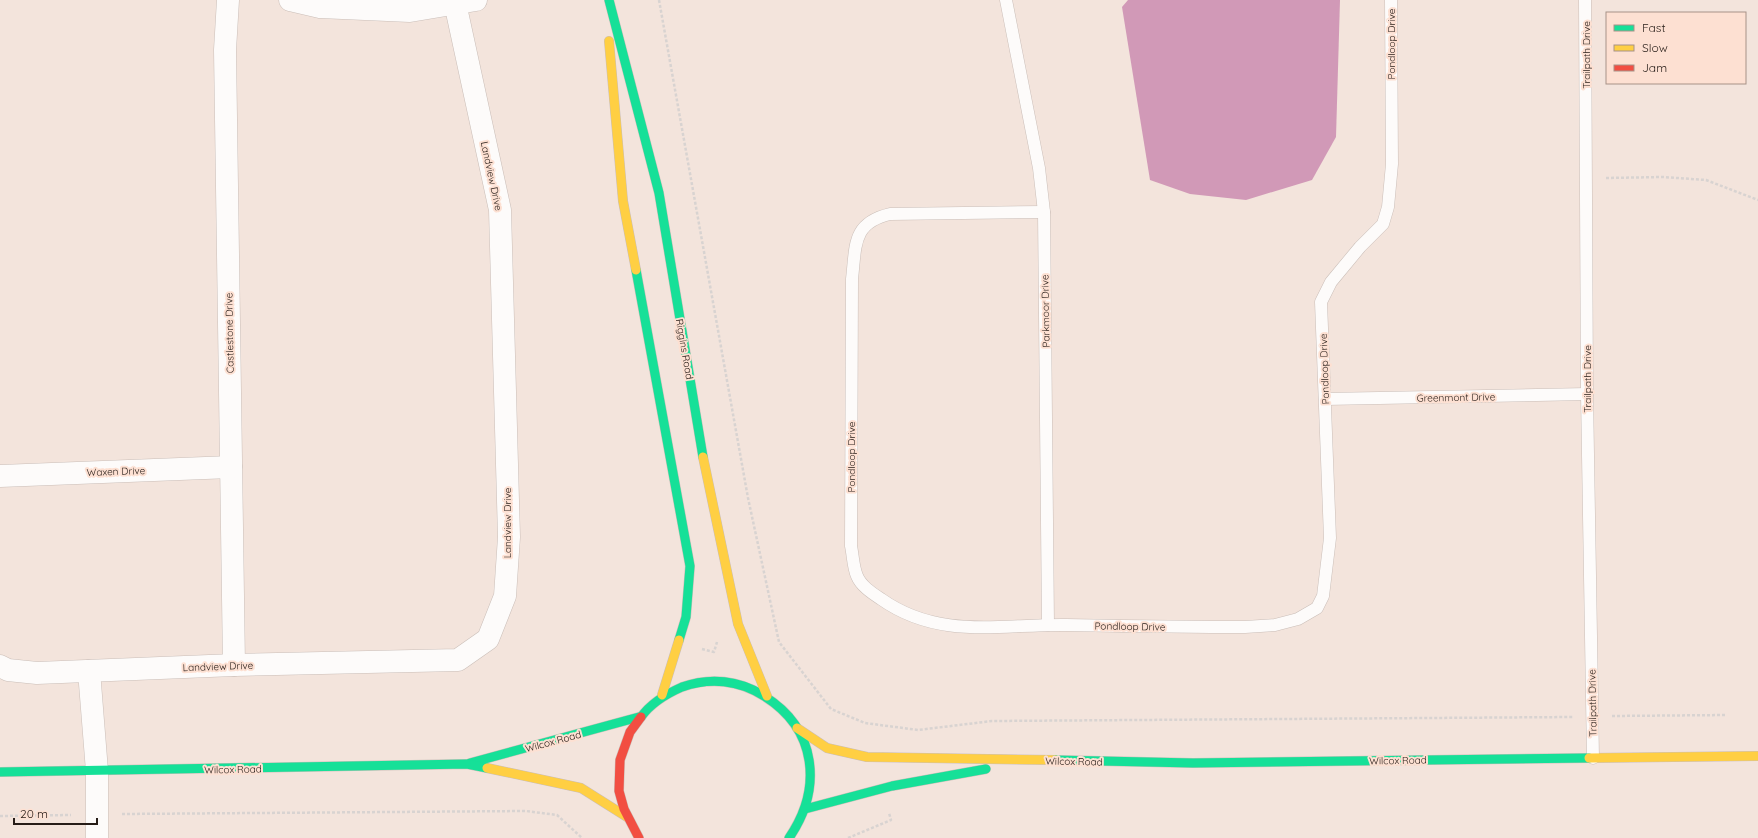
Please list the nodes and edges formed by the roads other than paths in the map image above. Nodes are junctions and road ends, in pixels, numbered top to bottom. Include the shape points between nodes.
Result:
1 (228, 0) edge
2 (290, 0) edge
3 (606, 0) edge
4 (609, 0) edge
5 (1006, 0) edge
6 (1391, 0) edge
7 (1585, 0) edge
8 (466, 2) edge
9 (1044, 212) junction
10 (1587, 394) junction
11 (1325, 399) junction
12 (231, 467) junction
13 (0, 476) edge
14 (1048, 625) junction
15 (234, 665) junction
16 (0, 666) edge
17 (89, 671) junction
18 (662, 695) junction
19 (768, 696) junction
20 (639, 717) junction
21 (798, 728) junction
22 (1758, 756) edge
23 (1593, 758) junction
24 (1038, 760) junction
25 (467, 764) junction
26 (97, 771) junction
27 (0, 772) edge
28 (805, 810) junction
29 (627, 817) junction
30 (98, 838) edge
31 (639, 838) edge
32 (789, 838) edge

1 - 12 street, Castlestone Drive via 225,50
2 - 8 street via 320,7 410,11
3 - 18 main road via 622,201 690,566 686,617
4 - 19 main road, Riggins Road via 659,193 708,486 738,624
5 - 9 lane, Parkmoor Drive via 1039,168
6 - 11 lane, Pondloop Drive via 1392,164 1388,206 1383,224 1331,282 1322,302
7 - 10 lane, Trailpath Drive
8 - 15 street, Landview Drive via 500,210 509,536 505,596 488,639 458,660
9 - 14 lane, Parkmoor Drive
9 - 14 lane, Pondloop Drive via 890,214 877,217 864,226 856,241 852,279 851,546 857,576 869,591 889,605 911,615 938,624 965,628
10 - 11 lane, Greenmont Drive
10 - 23 lane, Trailpath Drive
11 - 14 lane, Pondloop Drive via 1330,538 1323,596 1317,608 1298,619 1276,625 1245,627
12 - 13 street, Waxen Drive
12 - 15 street, Castlestone Drive
15 - 17 street, Landview Drive
16 - 17 street, Landview Drive via 8,670 37,673
17 - 26 street
18 - 19 main road via 688,684 715,680 742,684
18 - 20 main road
19 - 21 main road via 784,710
20 - 25 main road, Wilcox Road
20 - 29 main road via 626,740 619,765 619,792
21 - 24 main road, Wilcox Road via 827,748 867,757
21 - 28 main road via 806,747 810,768 810,789
22 - 23 main road, Wilcox Road
23 - 24 main road, Wilcox Road via 1193,763
24 - 28 main road, Wilcox Road via 892,786
25 - 26 main road, Wilcox Road
25 - 29 main road, Wilcox Road via 581,788
26 - 27 main road, Wilcox Road
26 - 30 street
28 - 32 main road
29 - 31 main road

